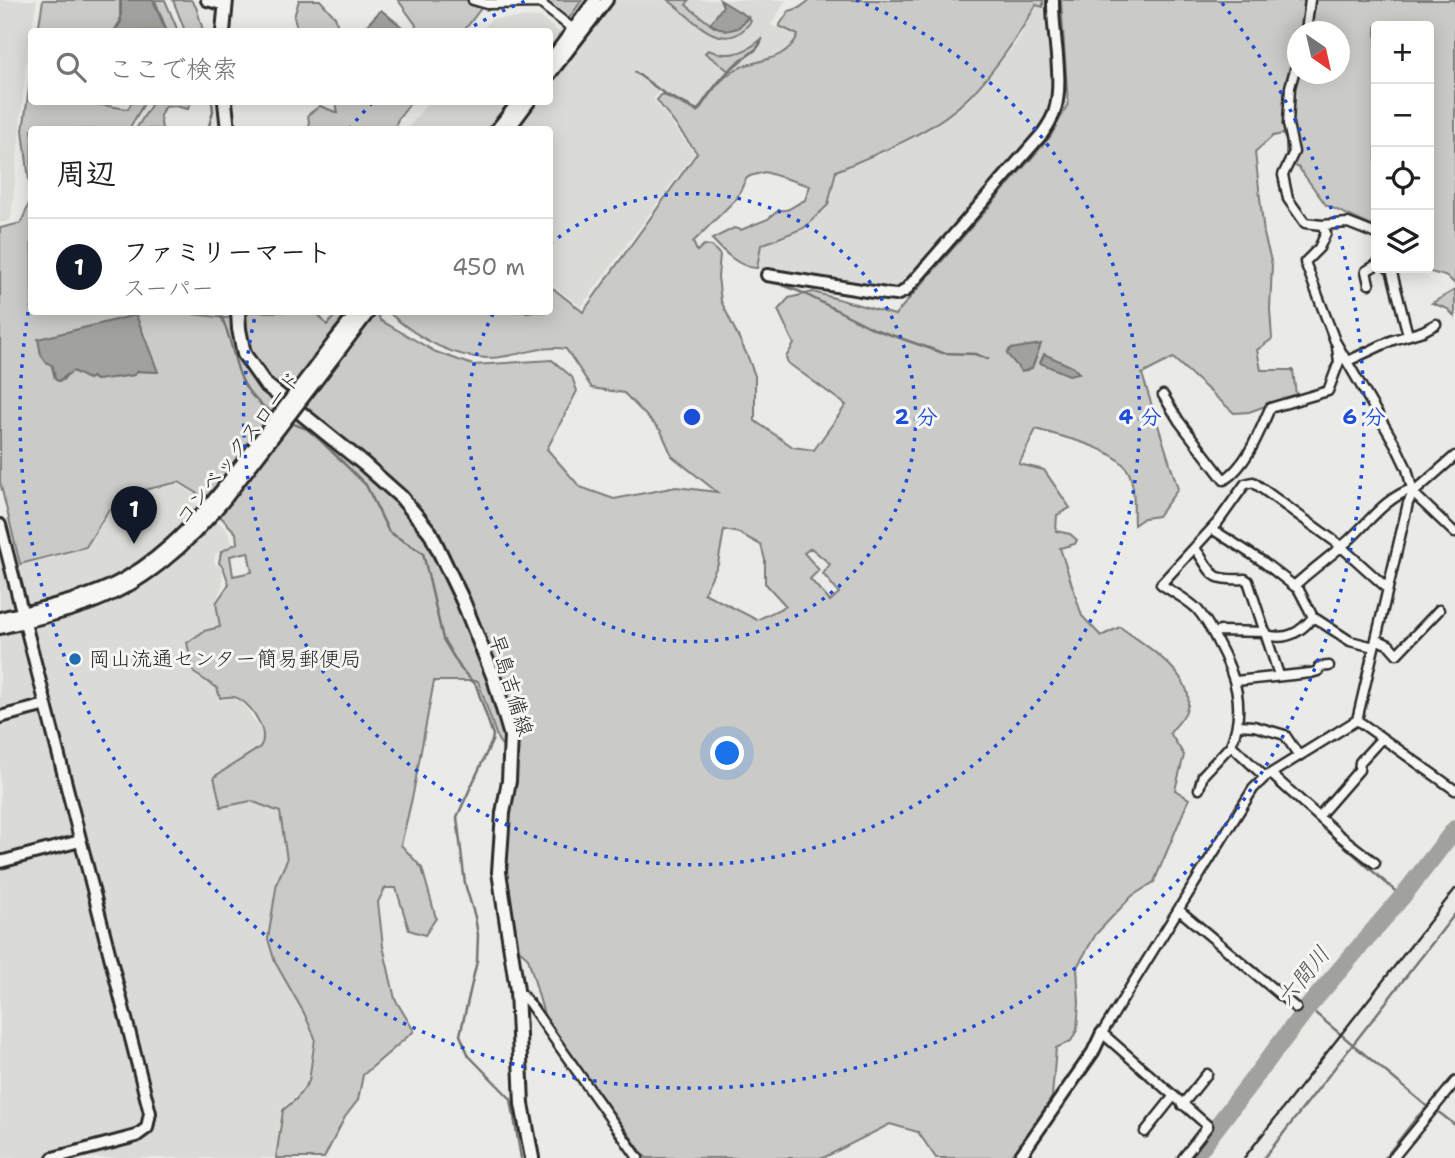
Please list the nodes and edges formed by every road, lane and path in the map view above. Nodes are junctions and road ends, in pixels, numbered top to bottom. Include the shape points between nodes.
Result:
1 (207, 0) edge
2 (473, 0) edge
3 (595, 0) edge
4 (607, 0) edge
5 (1053, 0) edge
6 (1310, 0) edge
7 (225, 2) edge
8 (1307, 21) edge
9 (223, 28) edge
10 (573, 29) junction
11 (553, 56) edge
12 (553, 70) edge
13 (1291, 84) edge
14 (225, 105) edge
15 (516, 105) edge
16 (527, 105) edge
17 (228, 126) edge
18 (499, 126) edge
19 (511, 126) edge
20 (1322, 225) junction
21 (1371, 232) edge
22 (1371, 268) edge
23 (1392, 273) edge
24 (768, 275) dead end
25 (1369, 284) dead end
26 (238, 315) edge
27 (355, 315) edge
28 (366, 315) edge
29 (1436, 324) dead end
30 (1408, 335) junction
31 (1335, 341) junction
32 (339, 343) junction
33 (1348, 361) junction
34 (1163, 395) dead end
35 (1455, 456) edge
36 (1236, 472) junction
37 (1252, 482) junction
38 (1412, 491) junction
39 (1212, 529) junction
40 (1, 531) edge
41 (1455, 533) edge
42 (1341, 547) junction
43 (1195, 548) junction
44 (1294, 586) junction
45 (1387, 588) junction
46 (1439, 610) dead end
47 (23, 617) junction
48 (1314, 617) junction
49 (0, 618) edge
50 (0, 628) edge
51 (1213, 633) junction
52 (1266, 634) junction
53 (1375, 643) junction
54 (1329, 666) dead end
55 (1279, 676) junction
56 (1236, 681) junction
57 (46, 705) junction
58 (0, 717) edge
59 (1357, 720) junction
60 (1238, 725) junction
61 (1382, 738) junction
62 (1231, 745) junction
63 (1299, 756) junction
64 (1268, 776) junction
65 (1199, 789) dead end
66 (1455, 790) edge
67 (1319, 816) junction
68 (80, 841) junction
69 (0, 862) edge
70 (1375, 863) dead end
71 (1179, 910) junction
72 (517, 990) junction
73 (1296, 1008) dead end
74 (1102, 1033) junction
75 (1207, 1074) dead end
76 (1455, 1082) edge
77 (1173, 1097) junction
78 (1182, 1105) junction
79 (1145, 1132) dead end
80 (53, 1158) edge
81 (532, 1158) edge
82 (638, 1158) edge
83 (1020, 1158) edge
84 (1184, 1158) edge
85 (1393, 1158) edge

1 - 7 street
2 - 10 street via 540,3
3 - 10 street
4 - 12 street
5 - 24 street via 1057,88 1052,117 905,291 886,294
6 - 8 street
7 - 9 main road
10 - 11 street
13 - 20 street via 1288,124 1294,152 1283,175 1284,189 1305,223
14 - 17 main road
15 - 18 street
16 - 19 street
20 - 21 street via 1348,223
20 - 31 street via 1326,238 1305,262
22 - 25 street via 1366,271
23 - 30 street
26 - 72 main road, 早島吉備線 via 244,354 256,374 419,516 463,601 494,678 510,736 499,872
27 - 32 street, コンベックスロード
28 - 32 street, コンベックスロード
29 - 30 street
30 - 33 street
31 - 33 street
31 - 36 street via 1339,362 1328,391 1270,408
32 - 47 street, コンベックスロード, bridge via 204,526 184,546 137,581 81,607
33 - 38 street via 1395,444
34 - 36 street via 1224,480
35 - 38 street
36 - 37 street
37 - 39 street via 1245,484
37 - 42 street
38 - 41 street
38 - 42 street via 1385,503
38 - 45 street
39 - 43 street
39 - 44 street
40 - 47 street
42 - 44 street
42 - 45 street
43 - 51 street via 1161,584 1197,609
43 - 52 street via 1216,577 1248,581
44 - 48 street
45 - 53 street
46 - 53 street via 1397,654 1389,645
47 - 49 street, コンベックスロード
47 - 50 street, コンベックスロード
47 - 57 street
48 - 52 street via 1297,634 1281,638
48 - 53 street via 1350,641
51 - 52 street
51 - 56 street
52 - 55 street
53 - 59 street
54 - 55 street
55 - 56 street
56 - 60 street
57 - 58 street
57 - 68 street
59 - 61 street
59 - 63 street
60 - 62 street
60 - 63 street via 1285,735
61 - 66 street
61 - 67 street
62 - 64 street
62 - 65 street via 1203,775
63 - 64 street
64 - 67 street
64 - 71 street via 1253,789
67 - 70 street
68 - 69 street
68 - 80 street via 150,1113 147,1128 136,1136
71 - 73 street
71 - 74 street
72 - 81 main road, 早島吉備線 via 522,1104
72 - 82 street
74 - 77 street
74 - 83 street
75 - 78 street
76 - 85 street
77 - 78 street
77 - 79 street
78 - 84 street via 1208,1126

